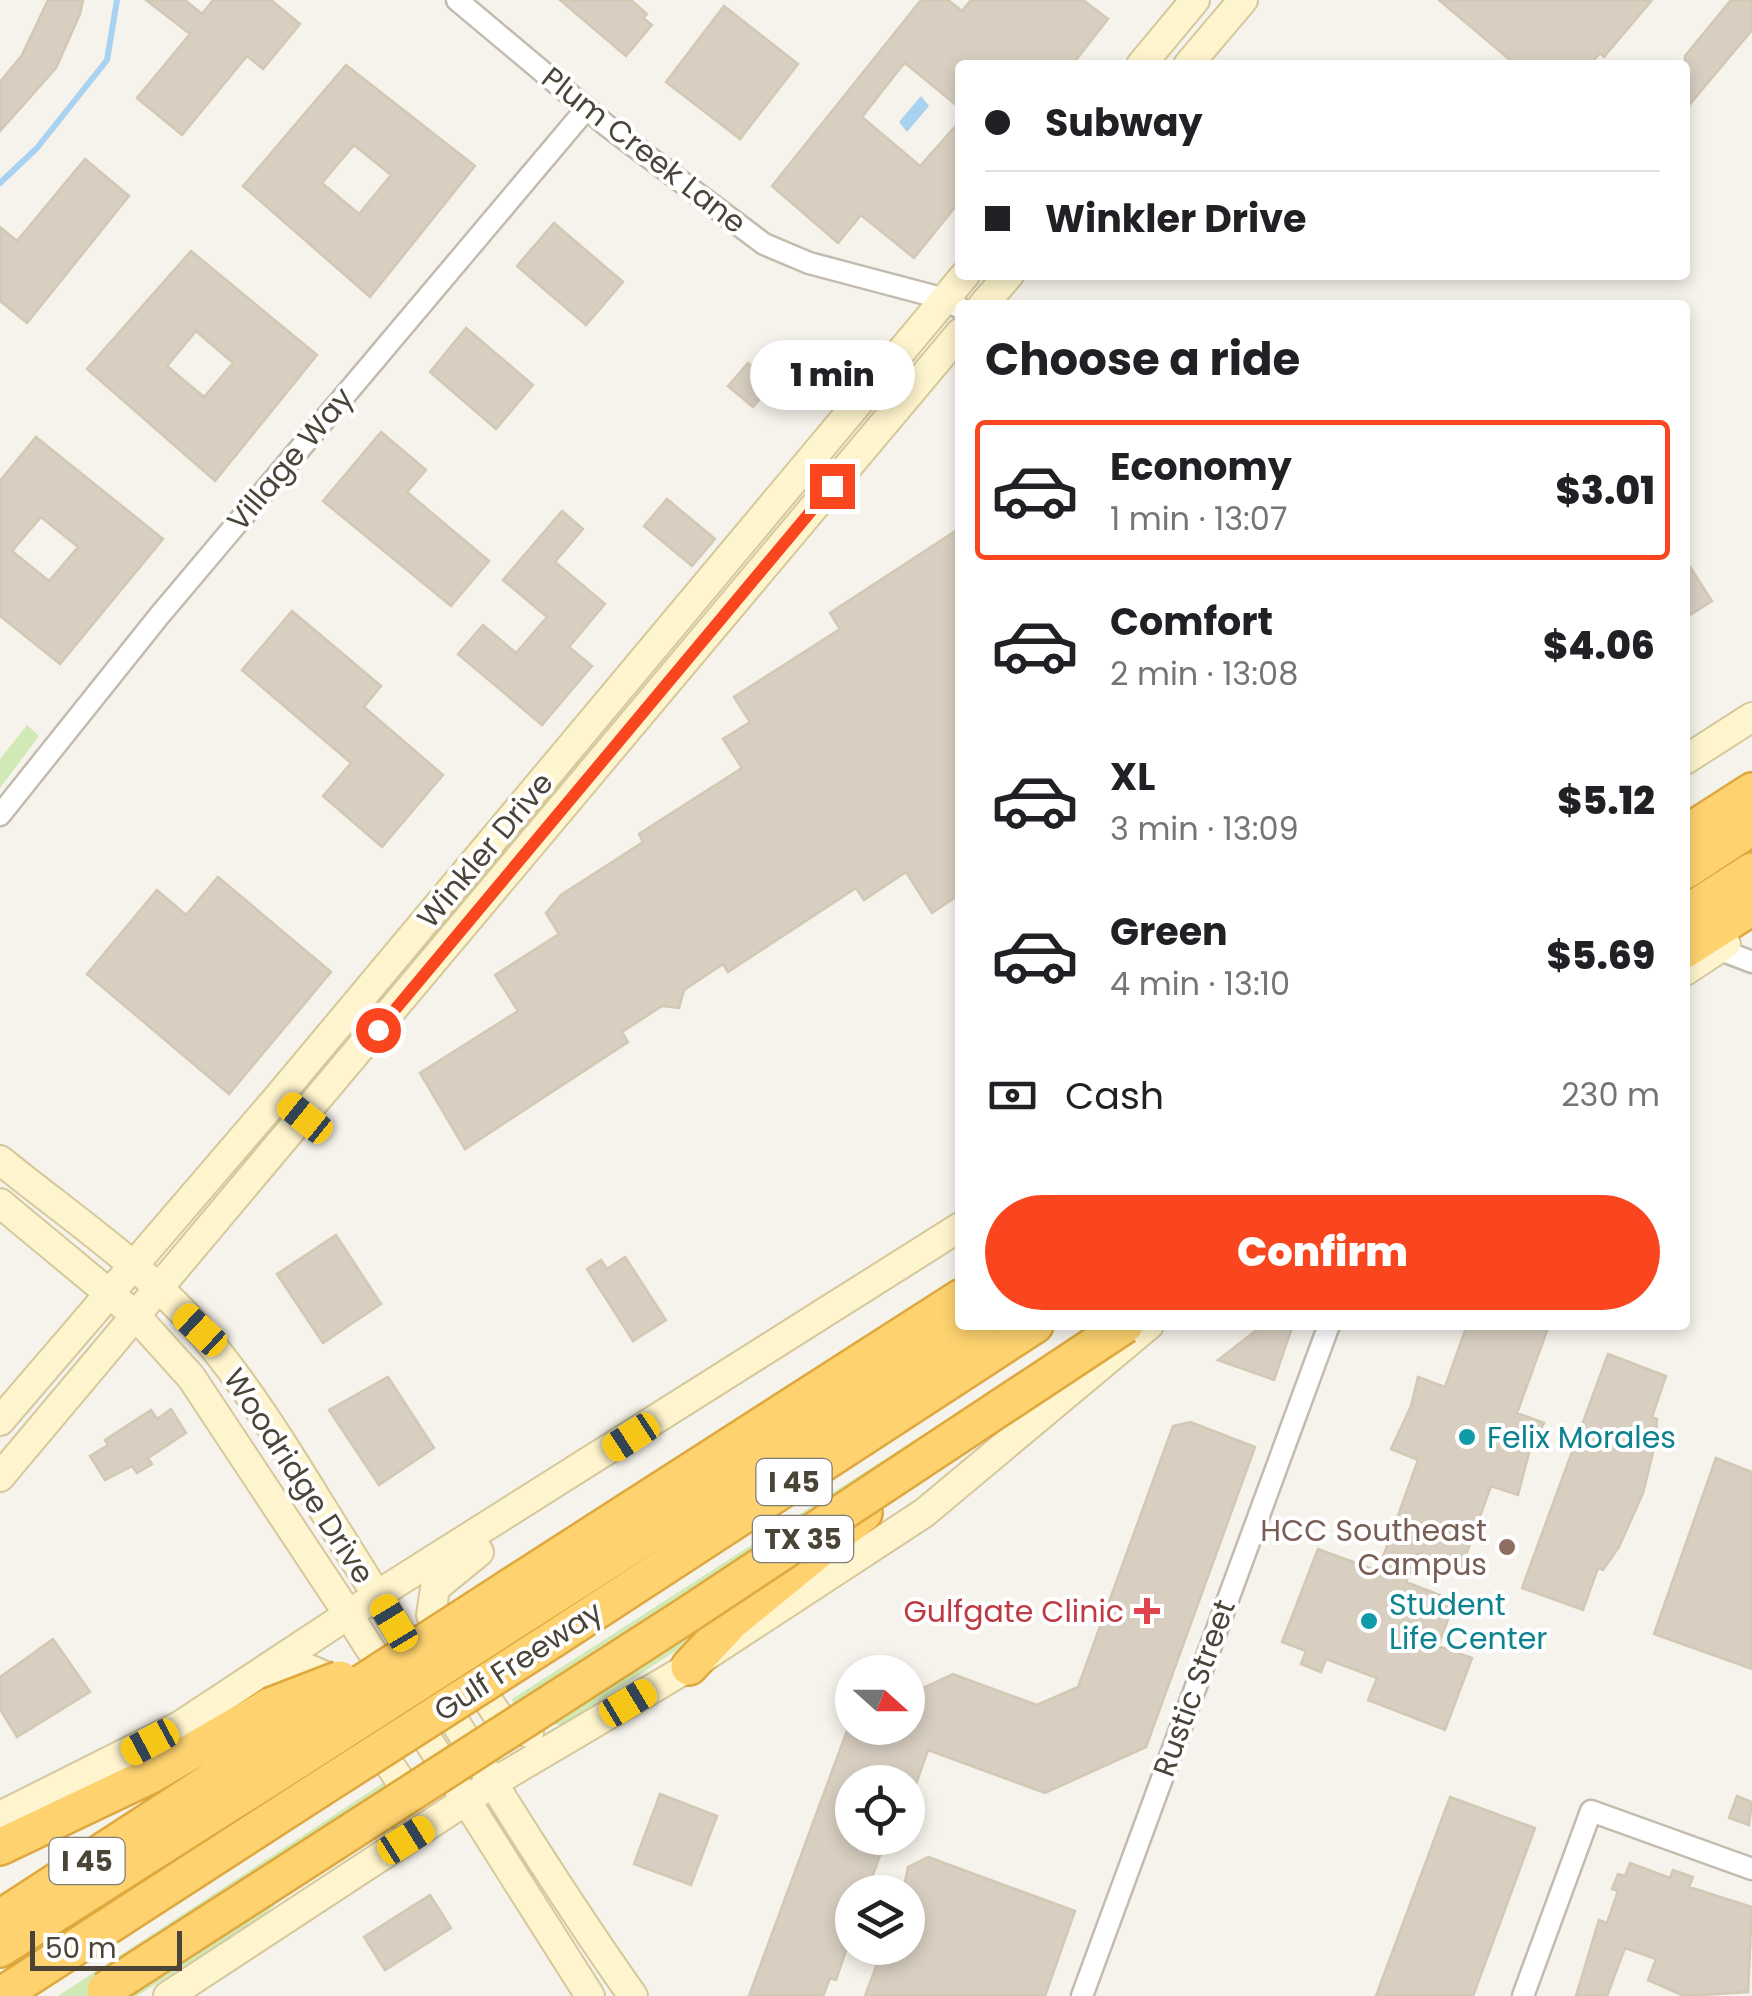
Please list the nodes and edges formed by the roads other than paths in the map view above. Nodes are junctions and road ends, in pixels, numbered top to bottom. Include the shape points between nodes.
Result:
1 (457, 0) edge
2 (1195, 0) edge
3 (1242, 0) edge
4 (1145, 60) edge
5 (1192, 60) edge
6 (587, 108) junction
7 (962, 280) edge
8 (1005, 280) edge
9 (987, 300) edge
10 (952, 303) edge
11 (955, 338) edge
12 (705, 586) junction
13 (730, 608) junction
14 (1752, 716) edge
15 (1690, 757) edge
16 (1752, 791) edge
17 (533, 792) junction
18 (558, 814) junction
19 (0, 815) edge
20 (1752, 827) edge
21 (1690, 831) edge
22 (1690, 868) edge
23 (1752, 872) edge
24 (1752, 907) edge
25 (1690, 911) edge
26 (432, 914) junction
27 (1752, 928) edge
28 (1701, 949) edge
29 (1752, 962) edge
30 (396, 1008) junction
31 (334, 1030) junction
32 (360, 1052) junction
33 (279, 1096) junction
34 (305, 1118) junction
35 (0, 1160) edge
36 (0, 1203) edge
37 (955, 1230) edge
38 (130, 1267) junction
39 (156, 1290) junction
40 (108, 1292) junction
41 (955, 1301) edge
42 (136, 1316) junction
43 (969, 1330) edge
44 (1027, 1330) edge
45 (1088, 1330) edge
46 (1117, 1330) edge
47 (1143, 1330) edge
48 (1327, 1330) edge
49 (0, 1421) edge
50 (605, 1453) junction
51 (0, 1477) edge
52 (377, 1595) junction
53 (523, 1597) junction
54 (348, 1614) junction
55 (689, 1667) junction
56 (612, 1711) junction
57 (274, 1720) junction
58 (492, 1784) junction
59 (465, 1803) junction
60 (174, 1804) junction
61 (0, 1816) edge
62 (0, 1846) edge
63 (1752, 1869) edge
64 (0, 1888) edge
65 (293, 1912) junction
66 (0, 1918) edge
67 (0, 1948) edge
68 (0, 1996) edge
69 (96, 1996) edge
70 (168, 1996) edge
71 (590, 1996) edge
72 (633, 1996) edge
73 (1082, 1996) edge
74 (1524, 1996) edge

1 - 6 street, Plum Creek Lane
2 - 4 main road
3 - 5 main road
6 - 10 street, Plum Creek Lane via 764,244
6 - 19 street, Village Way
7 - 10 main road, Winkler Drive
8 - 9 main road
10 - 12 main road, Winkler Drive
11 - 13 main road, Winkler Drive
12 - 13 main road
12 - 17 main road, Winkler Drive
13 - 18 main road, Winkler Drive
14 - 15 main road
16 - 21 highway
17 - 18 main road
17 - 26 main road, Winkler Drive
18 - 30 main road, Winkler Drive
20 - 22 highway
23 - 25 highway
24 - 28 highway
26 - 30 main road via 432,937 410,963
26 - 31 main road, Winkler Drive
27 - 28 main road
28 - 29 street
30 - 32 main road, Winkler Drive
31 - 32 main road
31 - 33 main road, Winkler Drive
32 - 34 main road, Winkler Drive
33 - 34 main road
33 - 38 main road, Winkler Drive
34 - 39 main road, Winkler Drive
35 - 38 main road, Woodridge Drive
36 - 40 main road, Woodridge Drive
37 - 50 main road
38 - 39 main road, Woodridge Drive
38 - 40 main road, Winkler Drive
39 - 42 main road, Winkler Drive
39 - 52 main road, Woodridge Drive via 223,1360
40 - 42 main road, Woodridge Drive
40 - 49 main road, Winkler Drive
41 - 53 highway, Gulf Freeway / I 45
42 - 51 main road, Winkler Drive
42 - 54 main road, Woodridge Drive via 191,1377
43 - 53 highway, Gulf Freeway / I 45
44 - 68 highway, Gulf Freeway / I 45, bridge
45 - 55 highway via 731,1622
46 - 69 highway, TX 35, bridge
47 - 55 main road via 924,1513
48 - 73 street, Rustic Street
50 - 52 main road
50 - 56 main road via 594,1470 452,1571 435,1588 432,1615 511,1727 562,1730 595,1711
52 - 54 main road
52 - 58 main road, Woodridge Drive
53 - 57 highway, Gulf Freeway / I 45, bridge
53 - 57 highway, Gulf Freeway / I 45, bridge
54 - 57 main road
54 - 59 main road, Woodridge Drive
55 - 56 main road
56 - 58 main road
57 - 60 highway, Gulf Freeway / I 45
57 - 61 main road via 181,1726
57 - 62 highway
57 - 65 main road via 302,1666 330,1678 400,1780 390,1816 364,1846 311,1886
57 - 67 highway, Gulf Freeway / I 45
58 - 59 main road
58 - 72 main road, Woodridge Drive
59 - 65 main road
59 - 71 main road, Woodridge Drive
60 - 64 highway
60 - 66 highway, Gulf Freeway / I 45
63 - 74 street via 1590,1811
65 - 70 main road

